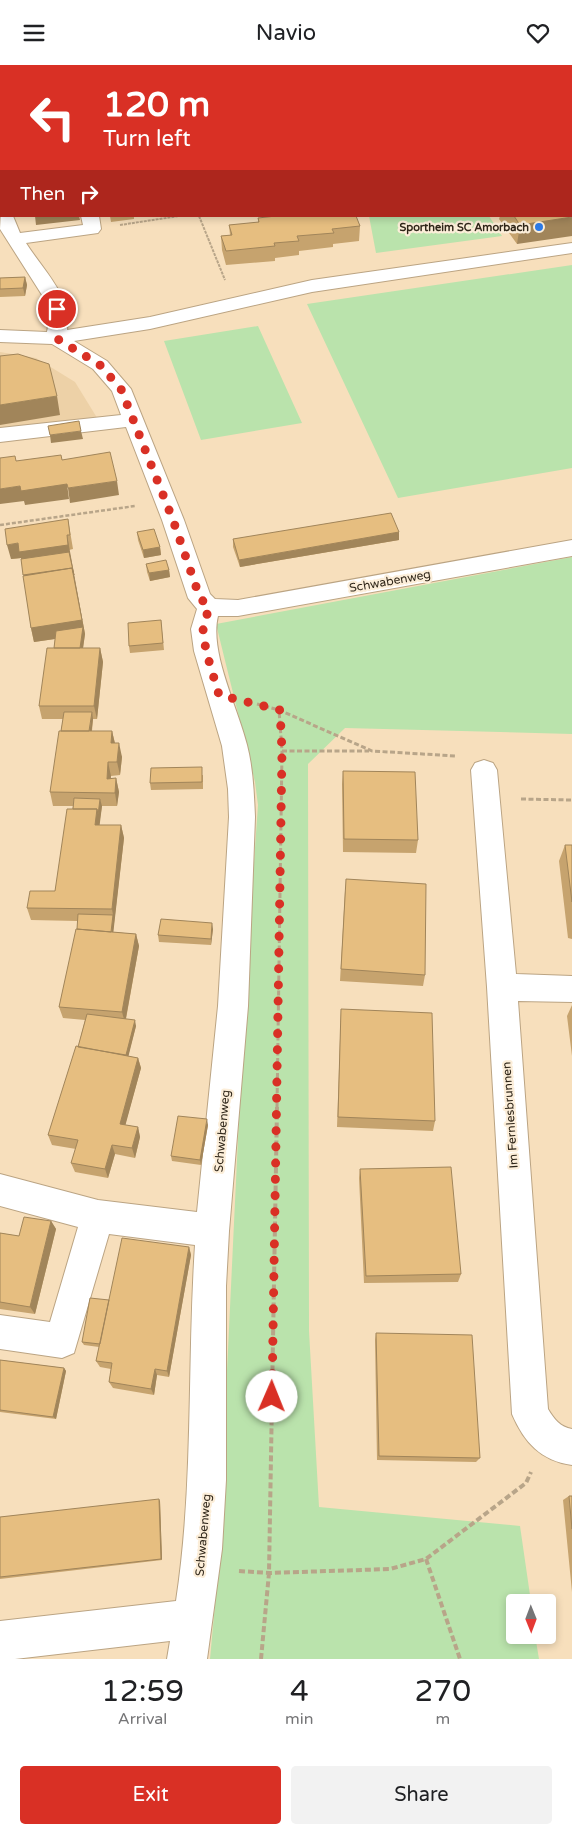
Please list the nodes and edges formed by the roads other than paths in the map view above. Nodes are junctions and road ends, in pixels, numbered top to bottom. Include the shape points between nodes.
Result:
1 (4, 217) edge
2 (91, 223) edge
3 (14, 239) junction
4 (572, 248) edge
5 (0, 336) edge
6 (56, 338) junction
7 (133, 420) junction
8 (0, 435) edge
9 (572, 548) edge
10 (209, 607) junction
11 (485, 784) road end
12 (502, 987) junction
13 (572, 989) edge
14 (0, 1189) edge
15 (98, 1215) junction
16 (212, 1231) junction
17 (0, 1332) edge
18 (561, 1444) edge
19 (194, 1619) junction
20 (0, 1641) edge
21 (187, 1659) edge

1 - 3 street
2 - 3 street
3 - 6 street via 57,309
4 - 6 street via 312,286 150,323
5 - 6 street
6 - 7 street via 100,365 121,389
7 - 8 street
7 - 10 street via 200,598
9 - 10 street, Schwabenweg via 238,608
10 - 16 street, Schwabenweg via 203,629 206,651 235,746 242,817 233,1006
11 - 12 street, Im Fernlesbrunnen
12 - 13 street
12 - 18 street, Im Fernlesbrunnen via 530,1414
14 - 15 street
15 - 16 street
15 - 17 street via 62,1341
16 - 19 street, Schwabenweg via 207,1480
19 - 20 street
19 - 21 street, Schwabenweg

